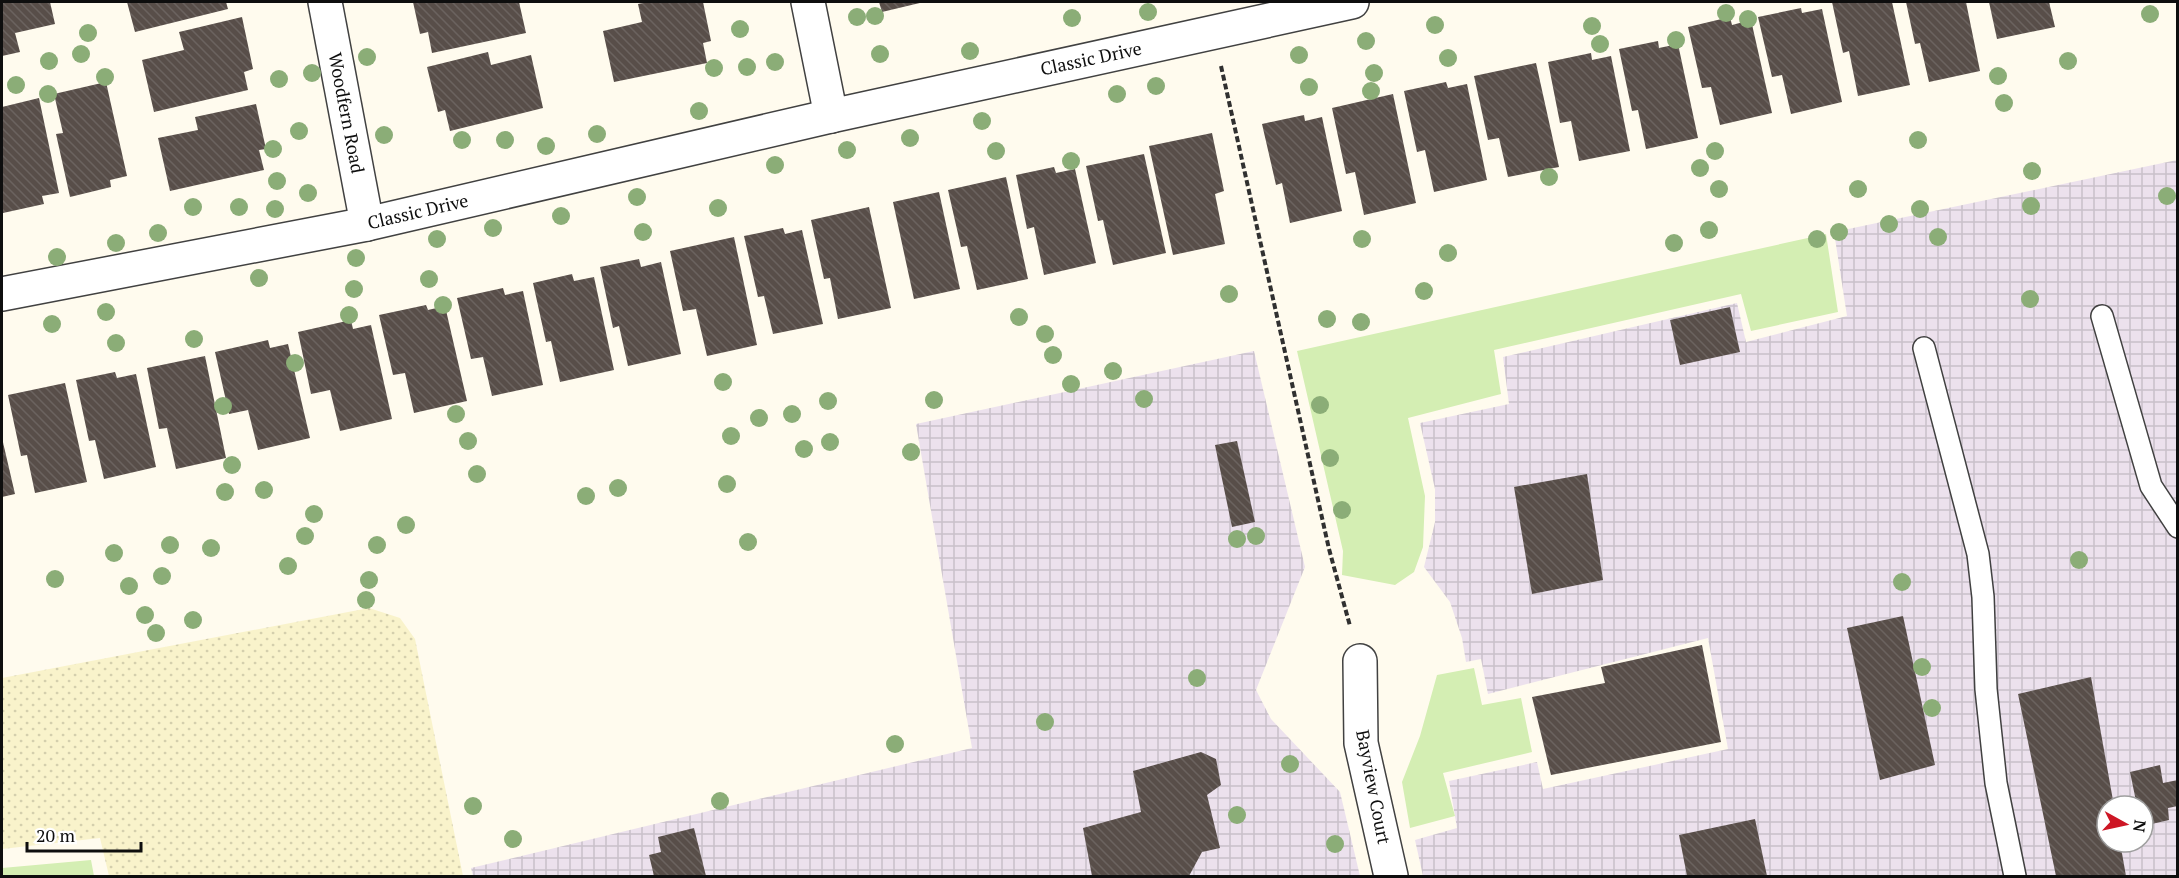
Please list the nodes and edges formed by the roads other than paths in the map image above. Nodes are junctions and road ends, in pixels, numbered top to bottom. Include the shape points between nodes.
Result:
1 (325, 2) edge
2 (808, 2) edge
3 (1352, 2) edge
4 (831, 116) junction
5 (367, 224) junction
6 (2, 294) edge
7 (2102, 316) dead end
8 (1924, 348) dead end
9 (2178, 527) edge
10 (1360, 661) road end
11 (1391, 876) edge
12 (2015, 876) edge

1 - 5 street, Woodfern Road
2 - 4 street
3 - 4 street, Classic Drive
4 - 5 street, Classic Drive
5 - 6 street, Classic Drive
7 - 9 lane via 2151,486
8 - 12 lane via 1978,554 1996,783
10 - 11 street, Bayview Court via 1361,743

